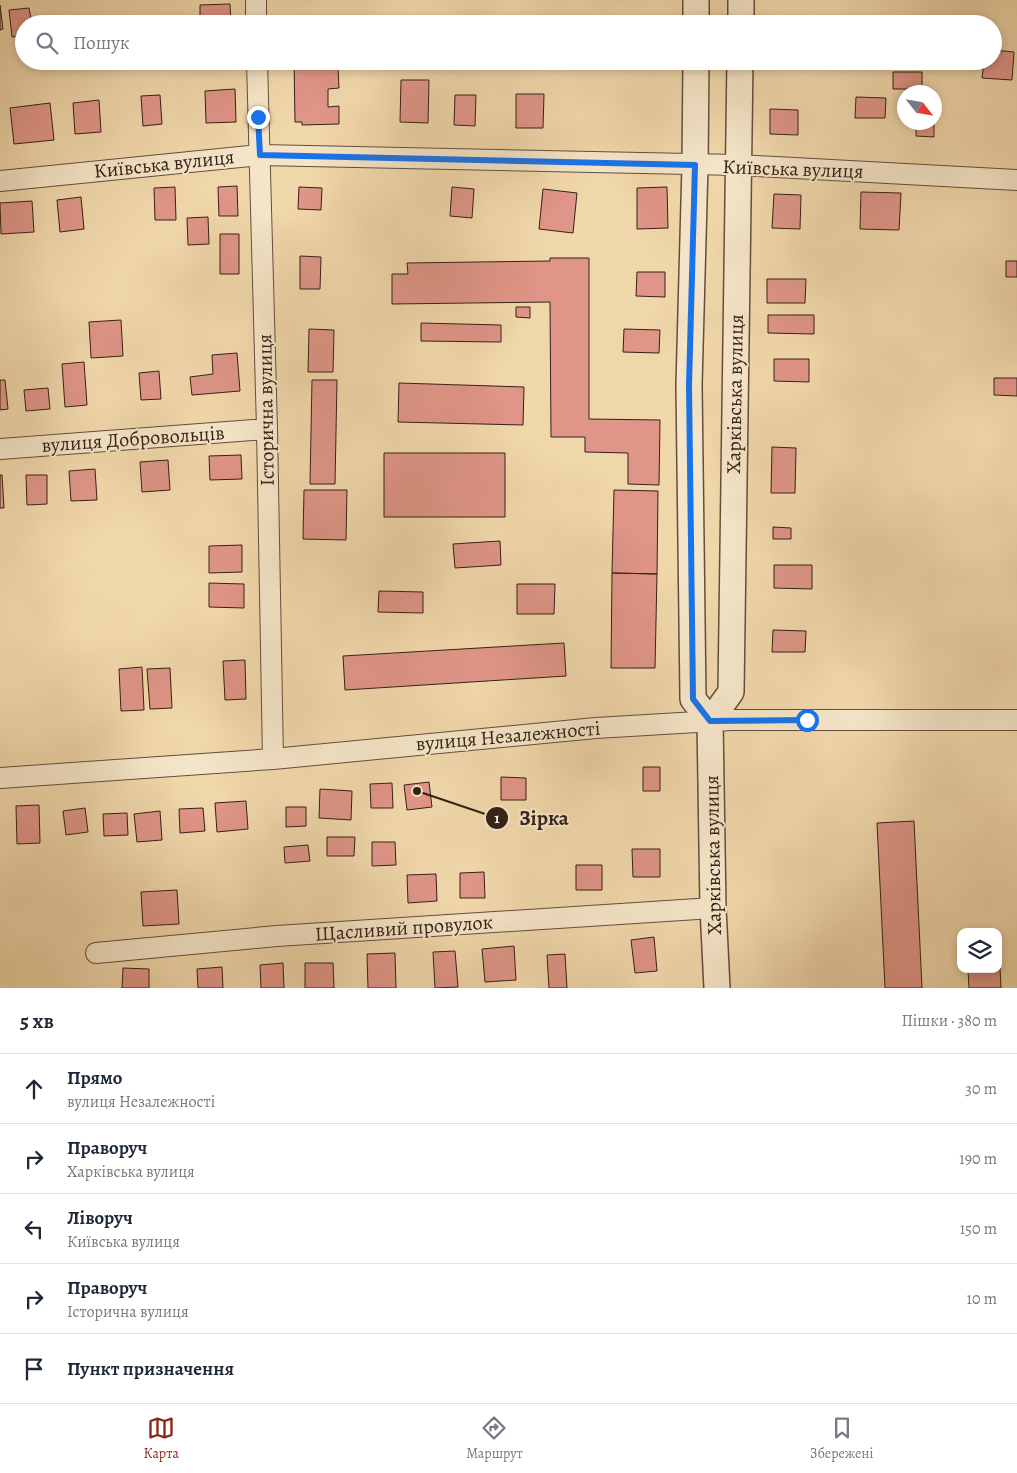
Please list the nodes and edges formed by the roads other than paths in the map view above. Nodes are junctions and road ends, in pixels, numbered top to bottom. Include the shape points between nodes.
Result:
1 (256, 0) edge
2 (696, 0) edge
3 (741, 0) edge
4 (256, 15) edge
5 (696, 15) edge
6 (741, 15) edge
7 (257, 70) edge
8 (696, 70) edge
9 (740, 70) edge
10 (260, 155) junction
11 (695, 165) junction
12 (738, 165) junction
13 (0, 180) edge
14 (1017, 180) edge
15 (267, 428) junction
16 (0, 450) edge
17 (1017, 720) edge
18 (710, 721) junction
19 (273, 759) junction
20 (0, 778) edge
21 (713, 908) junction
22 (96, 953) dead end
23 (717, 988) edge

1 - 4 street
2 - 5 street
3 - 6 street
7 - 10 street, Історична вулиця
8 - 11 street
9 - 12 street, Харківська вулиця
10 - 11 street, Київська вулиця
10 - 13 street, Київська вулиця
10 - 15 street, Історична вулиця
11 - 12 street, Київська вулиця
11 - 18 street via 689,385 693,699
12 - 14 street, Київська вулиця
12 - 18 street, Харківська вулиця via 731,692
15 - 16 street, вулиця Добровольців
15 - 19 street, Історична вулиця
17 - 18 street, вулиця Незалежності
18 - 19 street, вулиця Незалежності via 596,728
18 - 21 street, Харківська вулиця
19 - 20 street, вулиця Незалежності
21 - 22 street, Щасливий провулок via 277,936
21 - 23 street, Харківська вулиця

